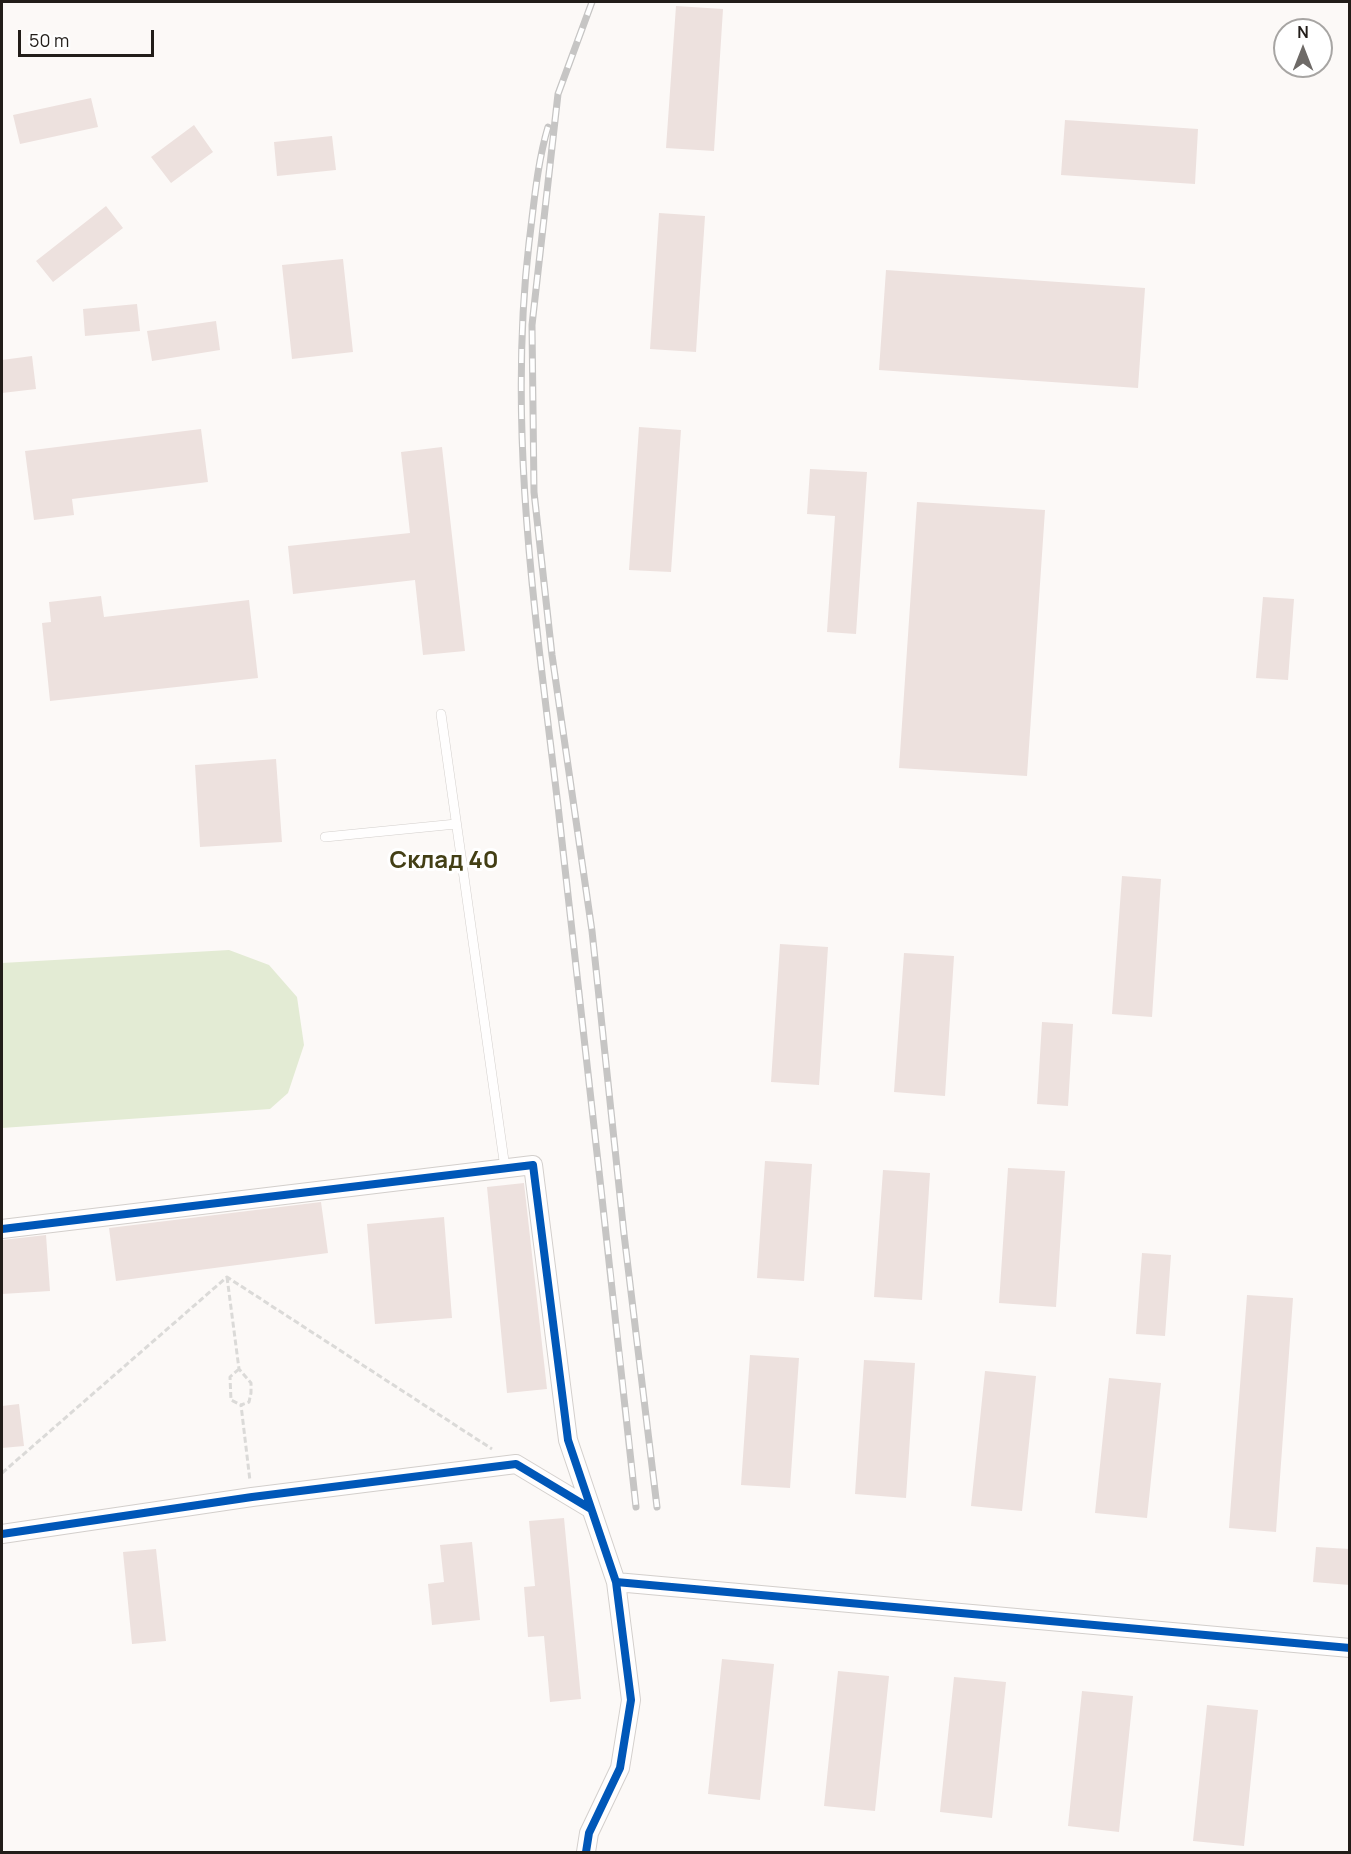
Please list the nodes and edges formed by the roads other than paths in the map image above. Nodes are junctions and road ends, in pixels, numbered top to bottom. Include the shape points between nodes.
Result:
1 (441, 714) dead end
2 (456, 824) junction
3 (325, 837) dead end
4 (505, 1168) junction
5 (2, 1229) edge
6 (591, 1509) junction
7 (2, 1534) edge
8 (616, 1582) junction
9 (1350, 1648) edge
10 (586, 1852) edge

1 - 2 lane
2 - 3 lane
2 - 4 lane
4 - 5 street
4 - 6 street via 533,1165 568,1440
6 - 7 street via 516,1464
6 - 8 street
8 - 9 street
8 - 10 street via 631,1700 620,1768 589,1833

